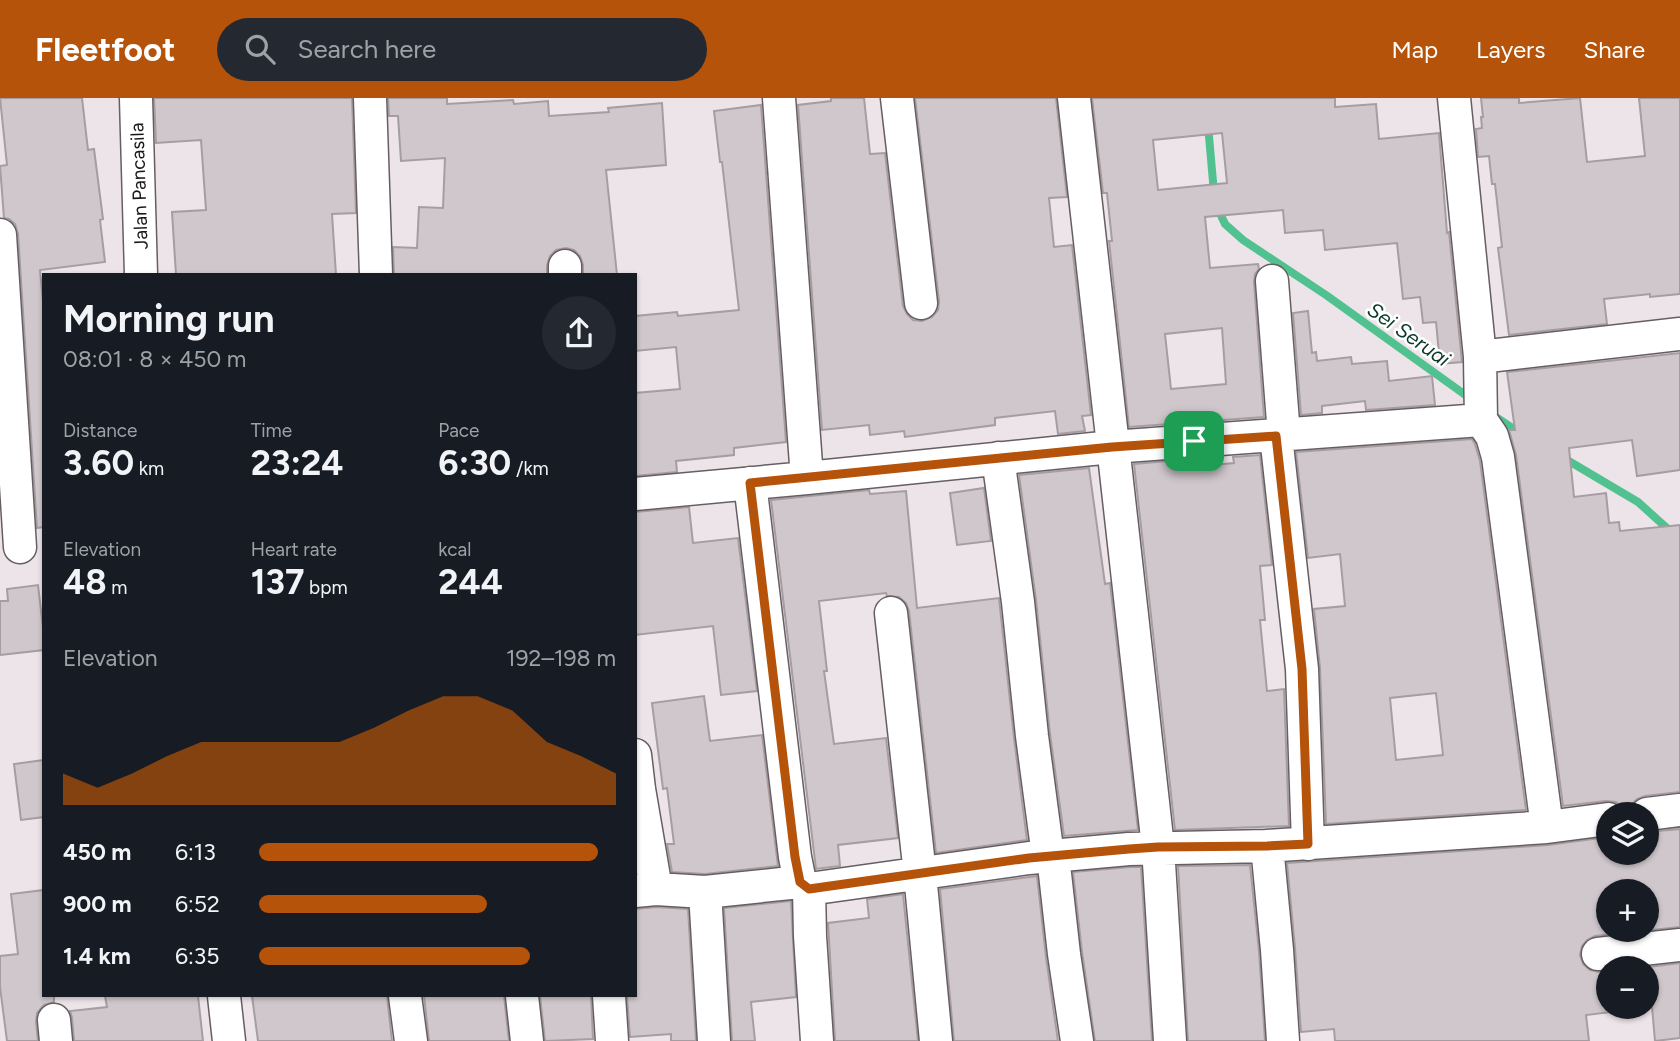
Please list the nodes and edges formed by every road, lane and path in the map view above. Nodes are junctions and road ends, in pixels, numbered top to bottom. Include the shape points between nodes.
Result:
1 (136, 98) edge
2 (370, 98) edge
3 (779, 98) edge
4 (897, 98) edge
5 (1074, 98) edge
6 (1454, 98) edge
7 (0, 234) edge
8 (141, 273) edge
9 (376, 273) edge
10 (1272, 281) dead end
11 (921, 303) dead end
12 (1680, 334) edge
13 (1480, 357) junction
14 (1481, 410) junction
15 (1280, 435) junction
16 (1112, 447) junction
17 (998, 458) junction
18 (807, 478) junction
19 (750, 483) junction
20 (637, 494) edge
21 (21, 547) edge
22 (891, 613) dead end
23 (637, 772) edge
24 (1680, 810) edge
25 (1659, 813) edge
26 (1596, 821) edge
27 (1547, 827) junction
28 (1308, 844) junction
29 (1267, 846) junction
30 (1158, 847) junction
31 (1051, 856) junction
32 (920, 874) junction
33 (804, 885) junction
34 (646, 890) edge
35 (705, 892) junction
36 (1680, 945) edge
37 (1598, 954) dead end
38 (224, 997) edge
39 (405, 997) edge
40 (522, 997) edge
41 (609, 997) edge
42 (229, 1041) edge
43 (411, 1041) edge
44 (527, 1041) edge
45 (612, 1041) edge
46 (714, 1041) edge
47 (817, 1041) edge
48 (936, 1041) edge
49 (1077, 1041) edge
50 (1170, 1041) edge
51 (1283, 1041) edge

1 - 8 street, Jalan Pancasila
2 - 9 street
3 - 18 street
4 - 11 street
5 - 16 street
6 - 13 street
7 - 21 street
10 - 15 street
12 - 13 street
13 - 14 street
14 - 15 street
14 - 27 street via 1498,457
15 - 16 street
15 - 28 street via 1302,669
16 - 17 street
16 - 30 street
17 - 18 street
17 - 31 street
18 - 19 street
19 - 20 street
19 - 33 street via 793,844
22 - 32 street
23 - 34 street
24 - 25 street
26 - 27 street
27 - 28 street
28 - 29 street
29 - 30 street
29 - 51 street
30 - 31 street
30 - 50 street
31 - 32 street
31 - 49 street
32 - 33 street
32 - 48 street
33 - 35 street
33 - 47 street
34 - 35 street
35 - 46 street
36 - 37 street
38 - 42 street
39 - 43 street
40 - 44 street
41 - 45 street

